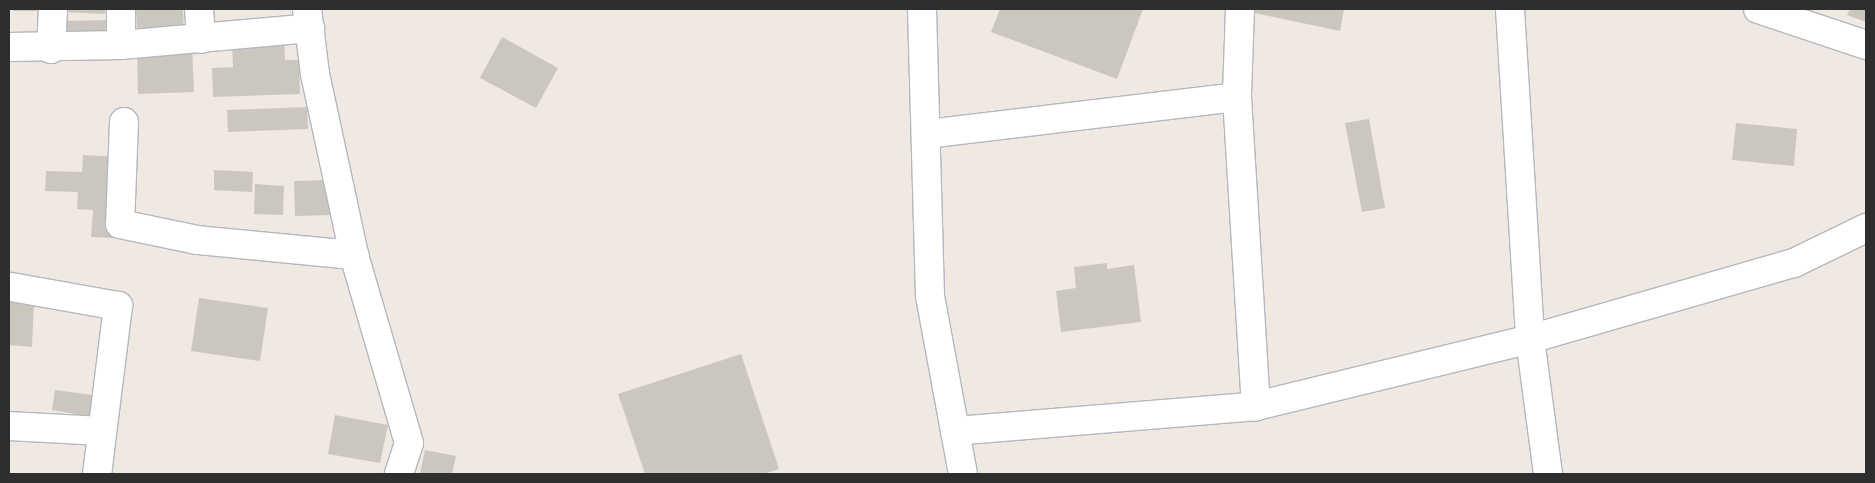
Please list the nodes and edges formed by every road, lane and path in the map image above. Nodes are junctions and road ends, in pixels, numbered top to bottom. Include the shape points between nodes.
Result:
1 (52, 9) edge
2 (121, 9) edge
3 (199, 9) edge
4 (922, 9) edge
5 (1240, 9) edge
6 (1510, 9) edge
7 (1760, 9) edge
8 (308, 18) edge
9 (200, 39) junction
10 (121, 45) junction
11 (1866, 45) edge
12 (9, 47) edge
13 (51, 48) junction
14 (1238, 98) junction
15 (124, 122) dead end
16 (927, 134) junction
17 (1866, 228) edge
18 (354, 255) junction
19 (11, 287) dead end
20 (1530, 339) junction
21 (1256, 406) junction
22 (9, 426) edge
23 (102, 431) junction
24 (955, 431) junction
25 (97, 474) edge
26 (400, 474) edge
27 (963, 474) edge
28 (1548, 474) edge

1 - 13 street
2 - 10 street
3 - 9 street
4 - 16 street
5 - 14 street
6 - 20 street
7 - 11 street
8 - 9 street
8 - 18 street
9 - 10 street
10 - 13 street
12 - 13 street
14 - 16 street
14 - 21 street
15 - 18 street via 120,224 197,240
16 - 24 street via 930,296
17 - 20 street via 1794,263
18 - 26 street via 409,443
19 - 23 street via 118,306
20 - 21 street
20 - 28 street
21 - 24 street
22 - 23 street
23 - 25 street
24 - 27 street

